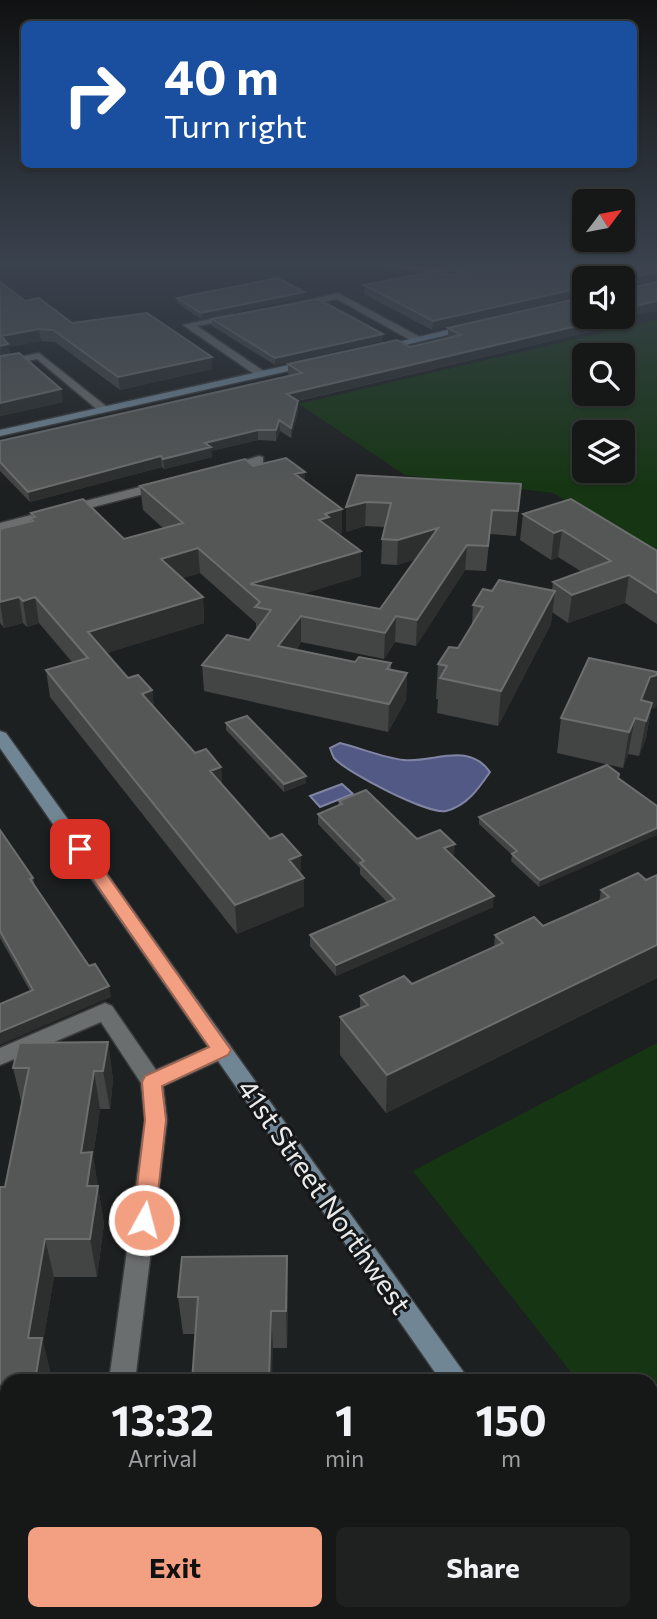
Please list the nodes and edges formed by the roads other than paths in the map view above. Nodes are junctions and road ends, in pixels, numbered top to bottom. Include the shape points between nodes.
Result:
1 (205, 337) edge
2 (412, 337) edge
3 (427, 337) edge
4 (416, 339) junction
5 (365, 351) edge
6 (326, 359) edge
7 (0, 364) edge
8 (261, 374) junction
9 (103, 409) junction
10 (0, 433) edge
11 (259, 460) dead end
12 (220, 470) edge
13 (181, 480) edge
14 (0, 527) edge
15 (0, 736) edge
16 (221, 1050) junction
17 (0, 1057) edge
18 (152, 1082) junction
19 (123, 1374) edge
20 (452, 1374) edge

1 - 8 street
2 - 4 street
3 - 4 street
4 - 5 street
6 - 8 street
7 - 9 street via 39,356
8 - 9 street
9 - 10 street
11 - 12 street
13 - 14 street
15 - 16 street, 41st Street Northwest
16 - 18 street
16 - 20 street, 41st Street Northwest
17 - 18 street via 105,1011
18 - 19 street via 156,1120

